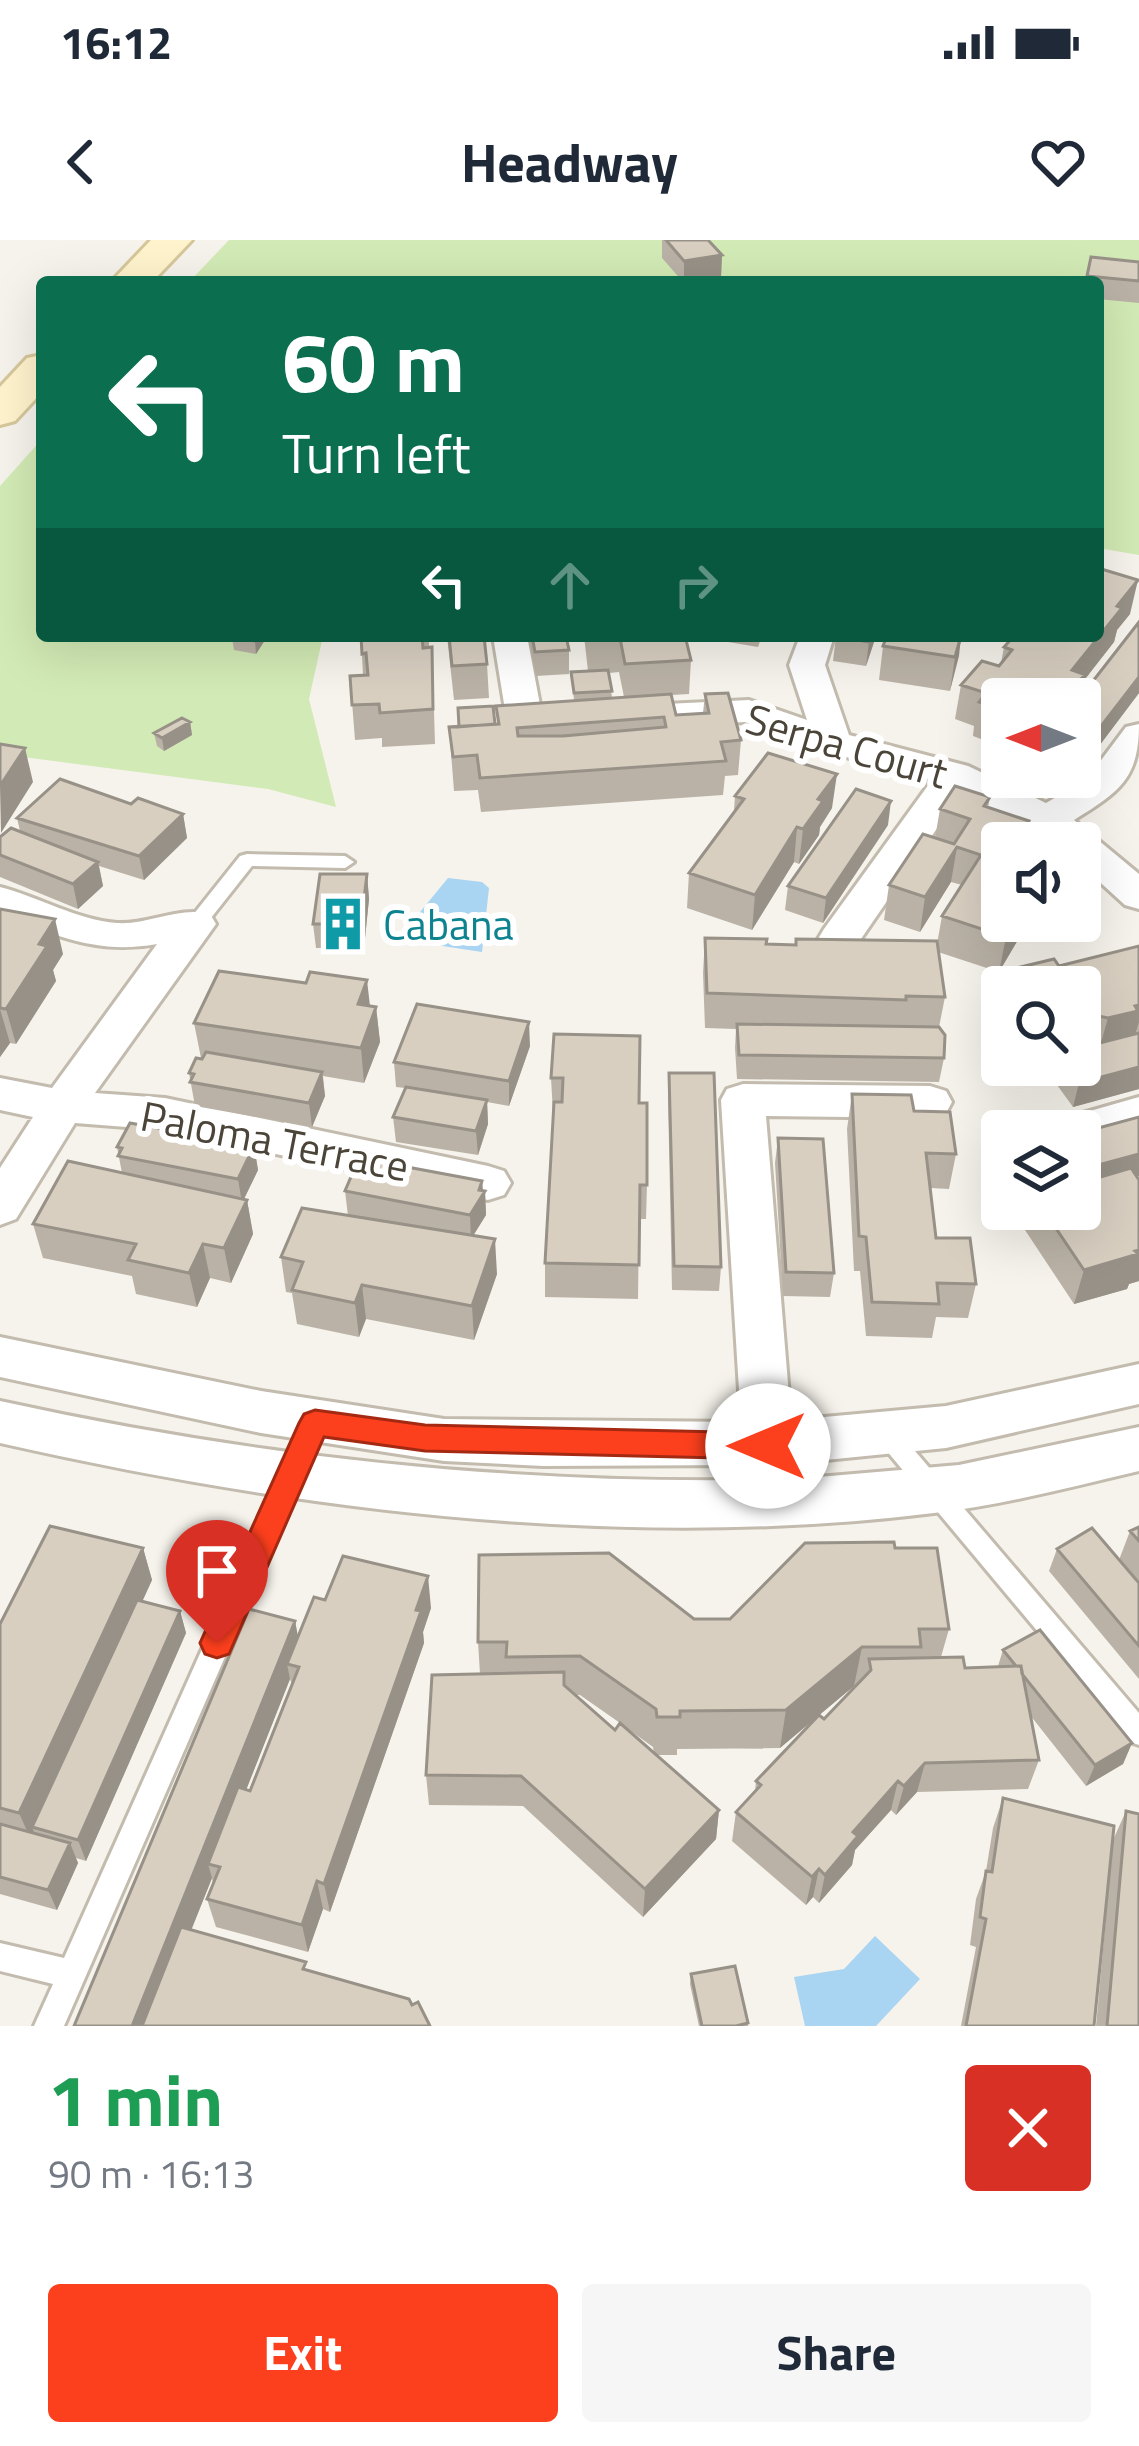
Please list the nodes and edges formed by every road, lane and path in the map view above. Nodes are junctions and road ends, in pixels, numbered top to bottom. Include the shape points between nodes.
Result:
1 (172, 240) edge
2 (136, 276) edge
3 (511, 642) edge
4 (816, 642) edge
5 (1139, 735) edge
6 (832, 742) junction
7 (955, 774) junction
8 (1045, 822) edge
9 (1077, 822) edge
10 (345, 862) dead end
11 (1101, 863) edge
12 (1139, 896) edge
13 (0, 900) edge
14 (196, 924) junction
15 (839, 939) edge
16 (0, 1094) edge
17 (930, 1102) dead end
18 (62, 1106) junction
19 (1139, 1113) edge
20 (1101, 1124) edge
21 (488, 1183) dead end
22 (0, 1207) edge
23 (0, 1357) edge
24 (1139, 1384) edge
25 (0, 1422) edge
26 (315, 1423) junction
27 (890, 1437) junction
28 (768, 1446) junction
29 (1139, 1449) edge
30 (290, 1478) junction
31 (936, 1491) junction
32 (772, 1503) junction
33 (1139, 1732) edge
34 (0, 1958) edge
35 (70, 1974) junction
36 (50, 2026) edge

1 - 2 main road
3 - 6 street, Serpa Court via 526,722 749,711
4 - 6 street via 806,665
5 - 9 street
6 - 7 street, Serpa Court
7 - 8 street, Serpa Court
7 - 15 street
10 - 14 lane via 247,860
11 - 12 street, Serpa Court
13 - 14 street via 121,937
14 - 18 street
16 - 18 street, Paloma Terrace
17 - 28 street via 743,1100
18 - 21 street, Paloma Terrace via 166,1114
18 - 22 street
19 - 20 street
23 - 26 street
24 - 27 street
25 - 30 street
26 - 28 street via 447,1439
26 - 30 lane
27 - 28 street
27 - 31 lane
28 - 32 street
29 - 31 street
30 - 32 street via 453,1495
30 - 35 lane
31 - 32 street
31 - 33 lane
34 - 35 lane
35 - 36 lane

